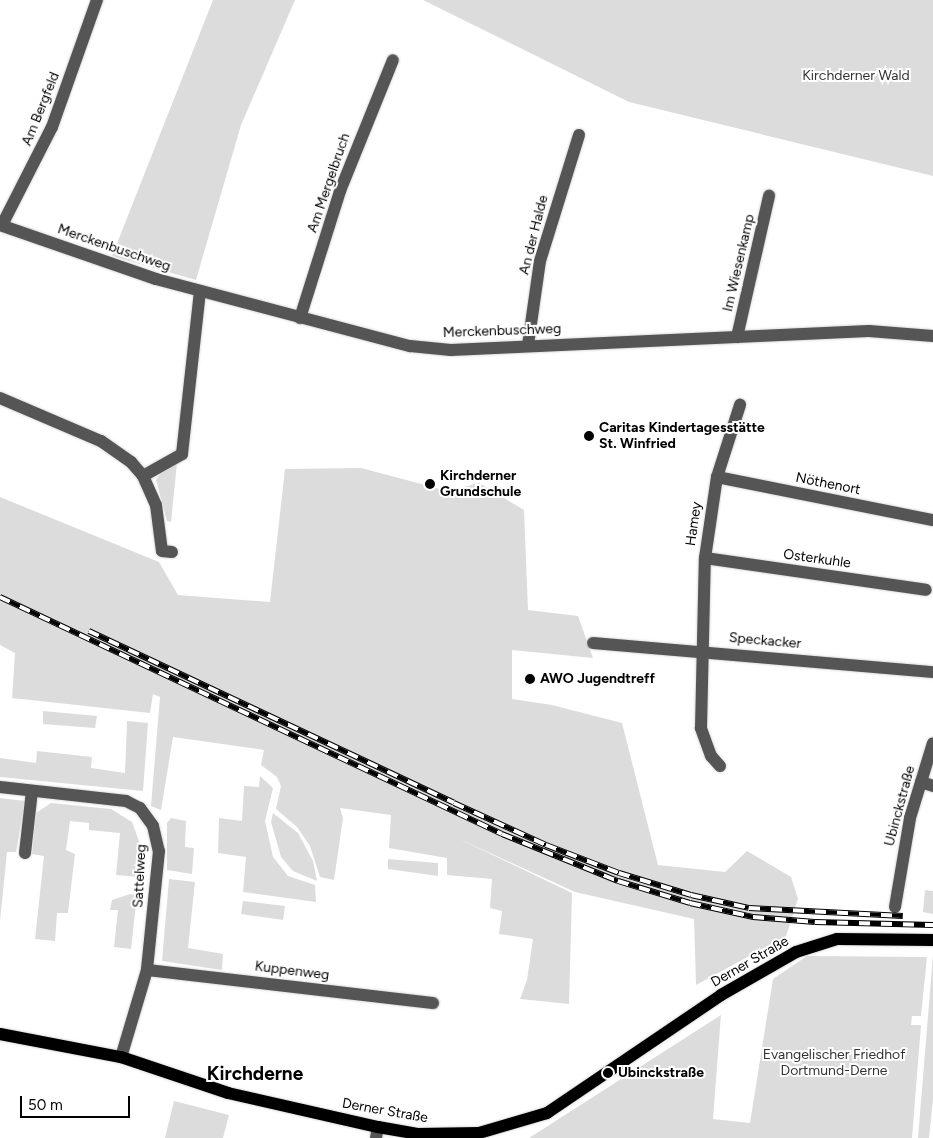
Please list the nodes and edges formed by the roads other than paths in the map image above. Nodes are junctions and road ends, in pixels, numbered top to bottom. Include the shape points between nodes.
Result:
1 (97, 0) edge
2 (393, 60) dead end
3 (579, 135) dead end
4 (769, 196) dead end
5 (1, 225) edge
6 (200, 291) junction
7 (300, 318) junction
8 (737, 336) junction
9 (933, 336) edge
10 (528, 345) junction
11 (0, 398) edge
12 (740, 406) dead end
13 (143, 476) junction
14 (717, 477) junction
15 (933, 520) edge
16 (172, 552) dead end
17 (705, 558) junction
18 (926, 590) dead end
19 (593, 643) dead end
20 (705, 651) junction
21 (933, 672) edge
22 (933, 743) edge
23 (720, 766) dead end
24 (927, 784) edge
25 (0, 787) edge
26 (32, 791) junction
27 (25, 853) dead end
28 (895, 907) dead end
29 (933, 940) edge
30 (147, 970) junction
31 (433, 1003) dead end
32 (0, 1034) edge
33 (121, 1057) junction
34 (377, 1133) edge

1 - 5 street, Am Bergfeld via 52,127
2 - 7 street, Am Mergelbruch via 340,191
3 - 10 street, An der Halde via 540,261
4 - 8 street, Im Wiesenkamp
5 - 6 street, Merckenbuschweg
6 - 7 street, Merckenbuschweg
6 - 13 street via 182,454
7 - 10 street, Merckenbuschweg via 410,346 451,350
8 - 9 street, Merckenbuschweg via 869,332
8 - 10 street, Merckenbuschweg
11 - 13 street via 101,441 131,462
12 - 14 street, Hamey
13 - 16 street via 156,505 162,551
14 - 15 street, Nöthenort
14 - 17 street, Hamey
17 - 18 street, Osterkuhle
17 - 20 street, Hamey
19 - 20 street, Speckacker
20 - 21 street, Speckacker
20 - 23 street, Hamey via 701,728 711,756
22 - 24 street, Ubinckstraße
24 - 28 street, Ubinckstraße via 903,849
25 - 26 street, Sattelweg
26 - 27 street
26 - 30 street, Sattelweg via 126,801 148,817 158,851
29 - 34 main road, Derner Straße via 837,939 796,952 689,1016 547,1113 513,1125 479,1133 447,1135
30 - 31 street, Kuppenweg
30 - 33 street, Sattelweg
32 - 33 main road, Derner Straße
33 - 34 main road, Derner Straße via 228,1093

